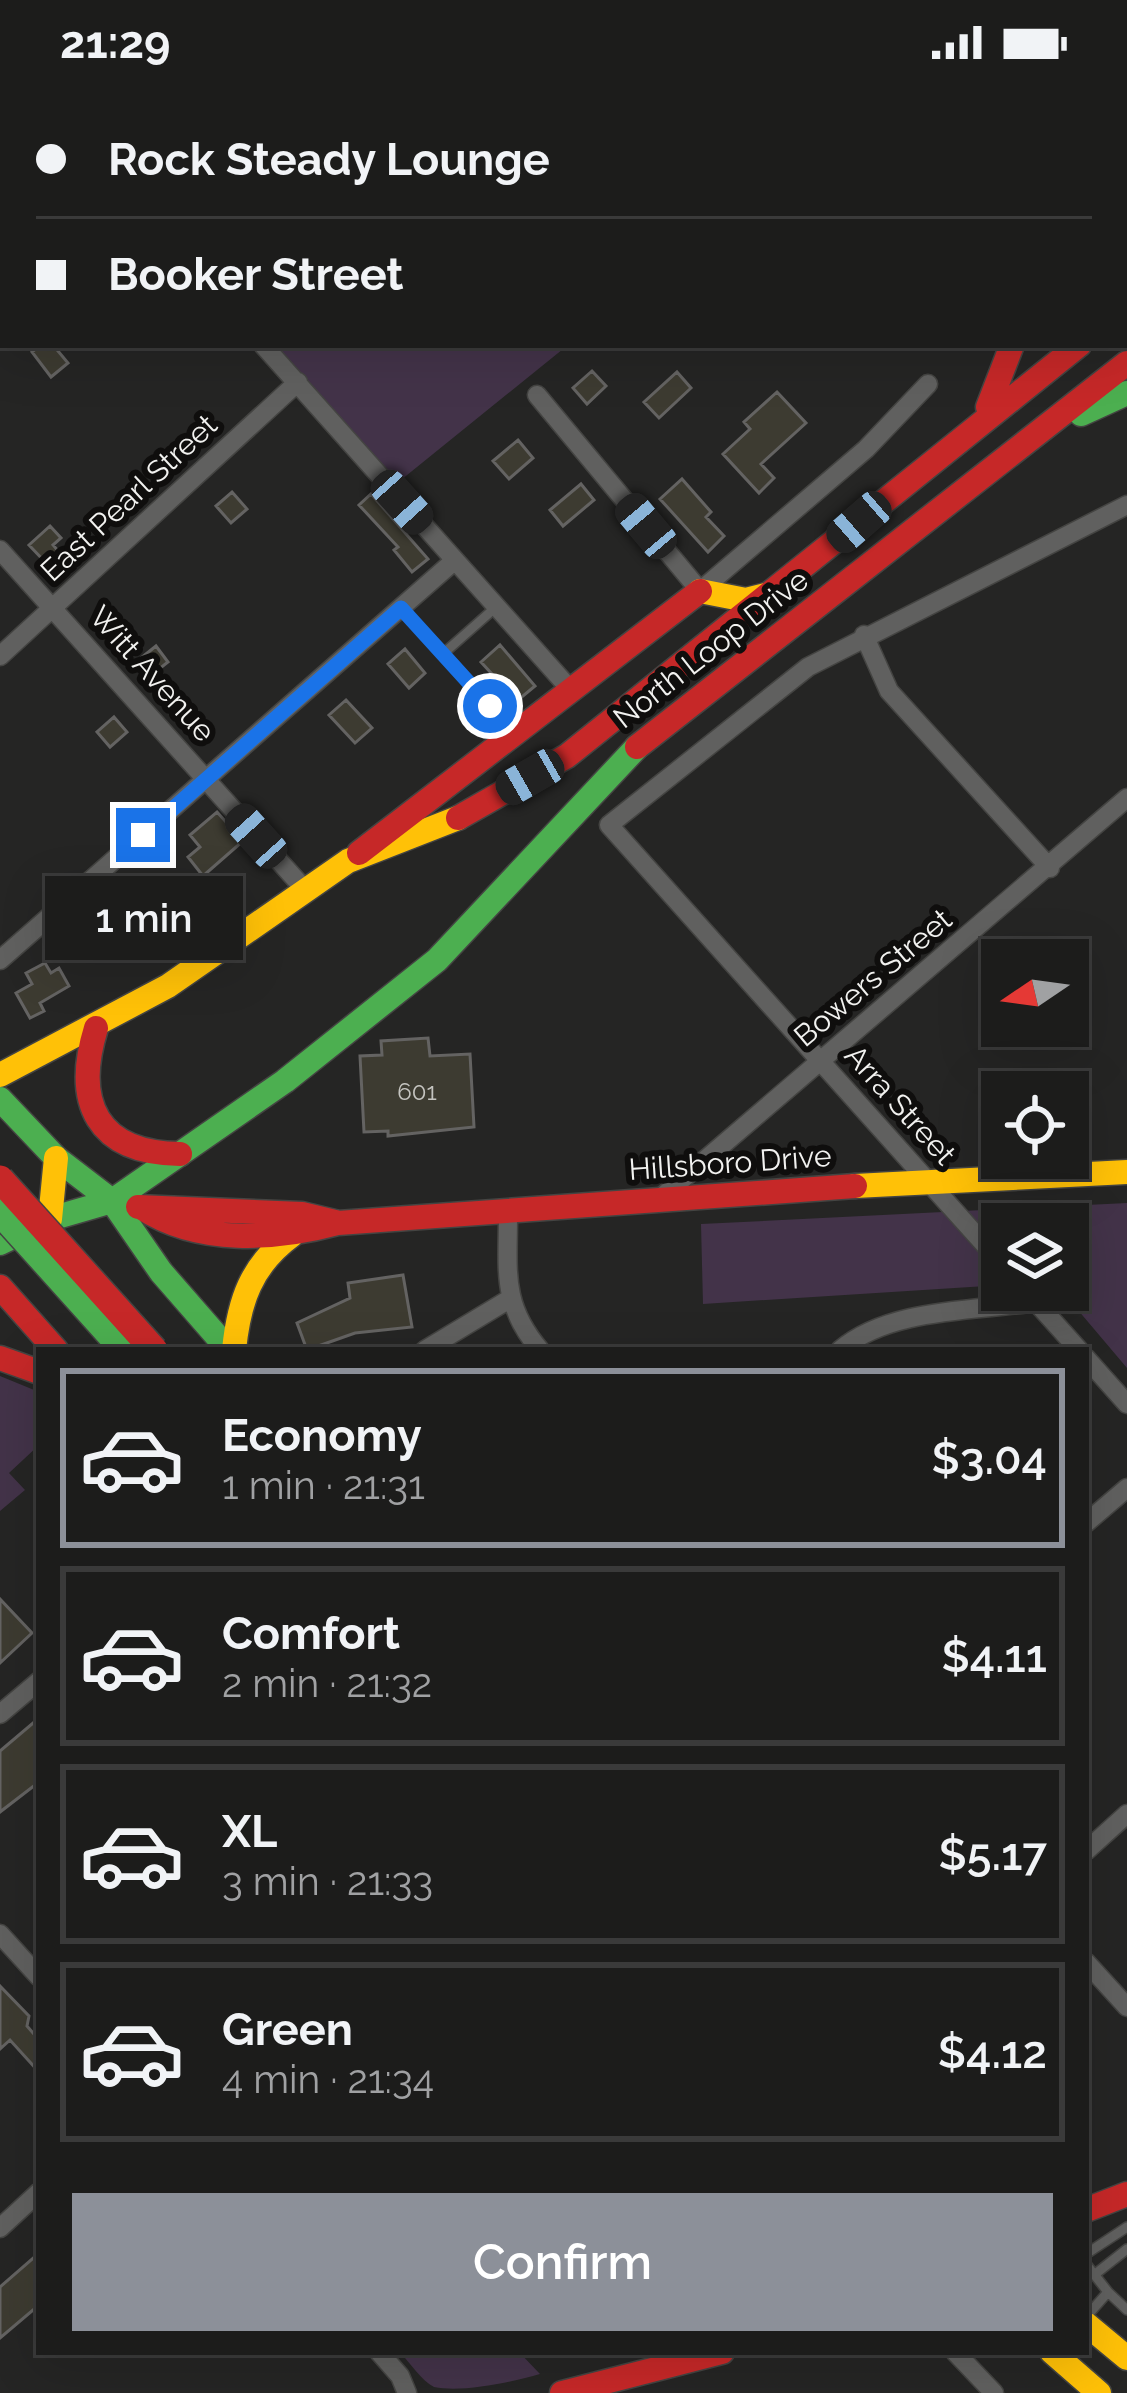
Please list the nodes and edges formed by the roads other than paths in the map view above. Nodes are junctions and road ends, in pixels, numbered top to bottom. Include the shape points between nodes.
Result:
1 (266, 348) edge
2 (1011, 348) edge
3 (1075, 348) edge
4 (1127, 363) edge
5 (298, 382) junction
6 (928, 384) dead end
7 (1127, 393) edge
8 (537, 394) dead end
9 (977, 423) junction
10 (1034, 437) junction
11 (1127, 505) edge
12 (0, 550) edge
13 (454, 561) junction
14 (700, 591) junction
15 (770, 593) junction
16 (401, 608) junction
17 (496, 608) junction
18 (53, 610) junction
19 (864, 635) junction
20 (444, 653) junction
21 (0, 656) edge
22 (570, 689) junction
23 (513, 733) junction
24 (206, 780) junction
25 (1127, 798) edge
26 (348, 861) junction
27 (1050, 868) junction
28 (307, 892) junction
29 (0, 960) edge
30 (96, 1028) junction
31 (821, 1062) junction
32 (0, 1075) edge
33 (0, 1099) edge
34 (182, 1154) junction
35 (56, 1158) junction
36 (1127, 1172) edge
37 (0, 1179) edge
38 (927, 1181) junction
39 (112, 1201) junction
40 (656, 1202) junction
41 (142, 1208) junction
42 (0, 1212) edge
43 (508, 1214) junction
44 (50, 1219) junction
45 (338, 1223) junction
46 (292, 1234) junction
47 (981, 1241) edge
48 (0, 1243) edge
49 (0, 1287) edge
50 (508, 1300) junction
51 (981, 1306) edge
52 (1044, 1311) edge
53 (53, 1347) edge
54 (121, 1347) edge
55 (151, 1347) edge
56 (228, 1347) edge
57 (231, 1347) edge
58 (430, 1347) edge
59 (537, 1347) edge
60 (843, 1347) edge
61 (1076, 1347) edge
62 (0, 1358) edge
63 (1089, 1361) edge
64 (36, 1371) edge
65 (1127, 1404) edge
66 (1127, 1488) edge
67 (1089, 1520) edge
68 (36, 1684) edge
69 (0, 1714) edge
70 (1127, 1814) edge
71 (1089, 1848) edge
72 (0, 1934) edge
73 (1089, 1965) edge
74 (36, 1974) edge
75 (1127, 2007) edge
76 (36, 2195) edge
77 (1125, 2198) edge
78 (1089, 2209) edge
79 (1127, 2227) edge
80 (0, 2228) edge
81 (1127, 2249) edge
82 (1089, 2252) edge
83 (1089, 2268) edge
84 (1094, 2275) junction
85 (1108, 2292) junction
86 (1127, 2311) edge
87 (1089, 2316) edge
88 (1089, 2323) edge
89 (382, 2355) edge
90 (710, 2355) edge
91 (958, 2355) edge
92 (1055, 2355) edge
93 (1127, 2358) edge
94 (407, 2393) edge
95 (562, 2393) edge
96 (994, 2393) edge
97 (1099, 2393) edge

1 - 5 street
2 - 9 main road via 999,390
3 - 9 main road, North Loop Drive
4 - 10 main road, North Loop Drive
5 - 13 street
5 - 18 street, East Pearl Street
6 - 14 street, North Loop Drive via 850,464
7 - 10 main road
8 - 14 street
9 - 15 main road, North Loop Drive
10 - 34 main road, North Loop Drive via 638,745 437,960
11 - 19 street
12 - 18 street, Witt Avenue
13 - 16 street
13 - 17 street
14 - 15 main road via 746,600
14 - 22 main road, North Loop Drive
15 - 26 main road, North Loop Drive via 567,755 454,820
16 - 20 lane
16 - 24 street
17 - 20 lane
17 - 22 street
18 - 21 street, East Pearl Street
18 - 24 street, Witt Avenue
19 - 27 street via 889,691
19 - 31 street, Arra Street via 808,667 609,825
20 - 23 lane
22 - 23 main road, North Loop Drive
23 - 26 main road, North Loop Drive
24 - 28 street, Witt Avenue
24 - 29 street
25 - 27 street, Bowers Street
26 - 28 main road, North Loop Drive
27 - 31 street, Bowers Street
28 - 30 main road, North Loop Drive
30 - 32 main road, North Loop Drive
30 - 34 main road via 82,1077 108,1134 150,1157
31 - 38 street, Arra Street
31 - 40 street, Bowers Street
33 - 35 main road
34 - 39 main road, North Loop Drive
35 - 39 main road
35 - 44 main road
36 - 38 main road, Hillsboro Drive
37 - 55 main road, bridge
38 - 40 main road, Hillsboro Drive
38 - 47 street, Arra Street
39 - 41 main road, Hillsboro Drive
39 - 44 main road, North Loop Drive
39 - 56 main road
40 - 43 main road, Hillsboro Drive
41 - 45 main road, Hillsboro Drive via 302,1214
41 - 46 main road, Hillsboro Drive via 161,1226
42 - 54 main road, bridge
43 - 45 main road, Hillsboro Drive
43 - 50 street
44 - 48 main road, North Loop Drive
45 - 46 main road, Hillsboro Drive
46 - 57 main road via 248,1276
49 - 53 main road
50 - 58 street
50 - 59 street
51 - 60 street via 896,1322
52 - 61 street
62 - 64 main road
63 - 65 street
66 - 67 street
68 - 69 street
70 - 71 street
72 - 74 street
73 - 75 street
76 - 80 street
77 - 78 main road
79 - 82 lane
81 - 84 lane
83 - 84 lane
84 - 85 lane
85 - 86 lane
85 - 87 lane
88 - 93 main road
89 - 94 street
90 - 95 main road
91 - 96 street
92 - 97 main road

